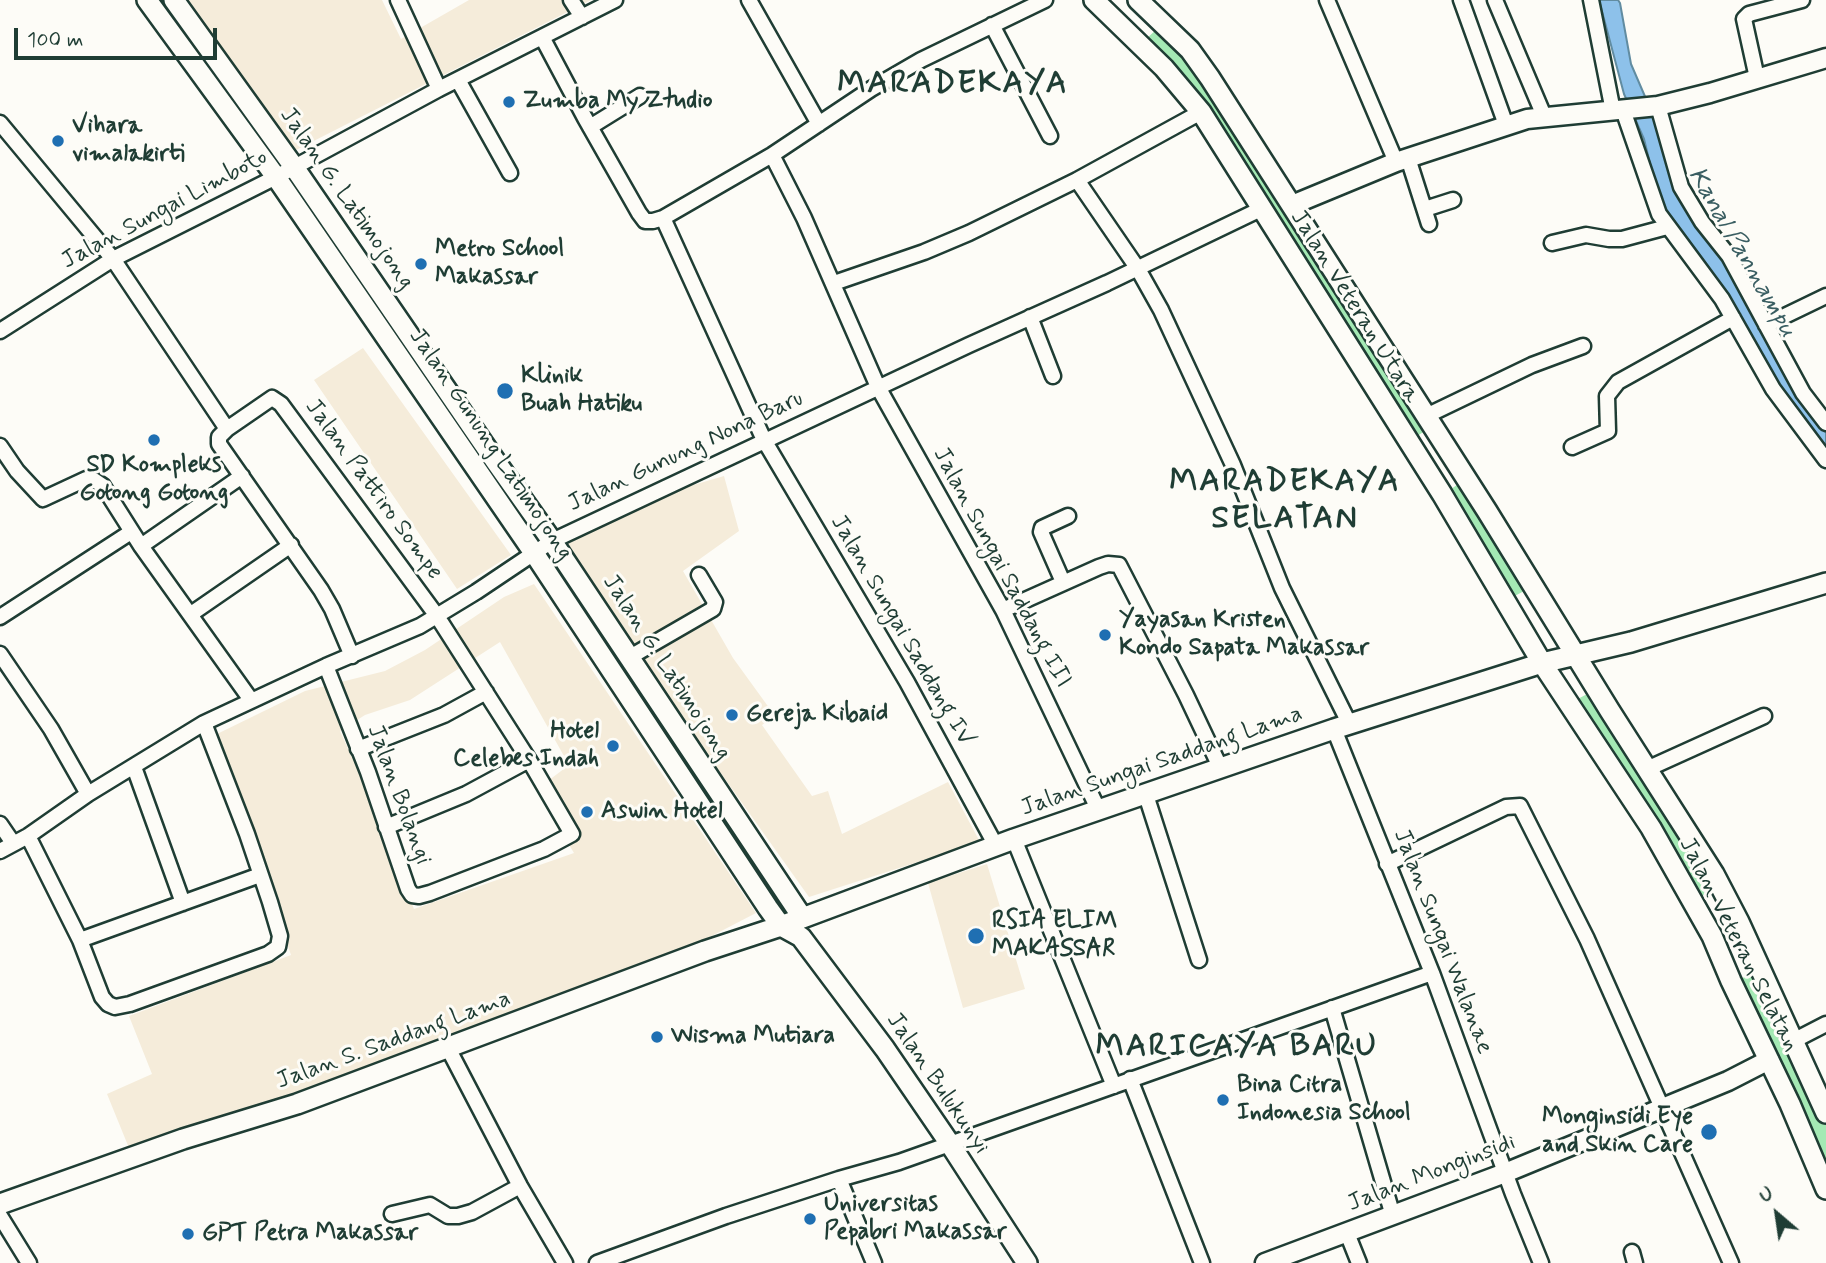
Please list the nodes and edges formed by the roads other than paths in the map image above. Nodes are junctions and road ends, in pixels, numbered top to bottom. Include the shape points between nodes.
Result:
1 (147, 0) edge
2 (174, 0) edge
3 (398, 0) edge
4 (571, 0) edge
5 (615, 0) edge
6 (749, 0) edge
7 (1045, 0) edge
8 (1094, 0) edge
9 (1327, 0) edge
10 (1461, 0) edge
11 (1495, 0) edge
12 (1591, 0) edge
13 (1802, 0) edge
14 (1149, 3) edge
15 (582, 17) junction
16 (992, 25) junction
17 (542, 37) junction
18 (1826, 58) edge
19 (1757, 78) junction
20 (458, 80) junction
21 (439, 89) junction
22 (640, 96) dead end
23 (1655, 106) junction
24 (1622, 110) junction
25 (1201, 112) junction
26 (1545, 116) junction
27 (0, 123) edge
28 (819, 124) junction
29 (1506, 125) junction
30 (590, 127) junction
31 (1050, 136) dead end
32 (772, 155) junction
33 (1402, 160) junction
34 (294, 167) junction
35 (510, 173) dead end
36 (276, 177) junction
37 (1077, 180) junction
38 (1453, 200) dead end
39 (1292, 205) junction
40 (1263, 208) junction
41 (1425, 209) junction
42 (663, 218) junction
43 (1429, 224) dead end
44 (1667, 227) junction
45 (1552, 243) dead end
46 (113, 259) junction
47 (1138, 268) junction
48 (834, 283) junction
49 (1826, 296) edge
50 (1030, 317) junction
51 (1732, 318) junction
52 (3, 325) edge
53 (1766, 325) junction
54 (1583, 346) dead end
55 (1053, 376) dead end
56 (878, 387) junction
57 (1426, 416) junction
58 (1826, 423) edge
59 (227, 429) junction
60 (764, 440) junction
61 (1441, 440) junction
62 (0, 446) edge
63 (1572, 447) dead end
64 (1417, 455) junction
65 (1826, 460) edge
66 (1457, 464) junction
67 (242, 476) junction
68 (1433, 480) junction
69 (1068, 516) dead end
70 (131, 532) junction
71 (552, 541) junction
72 (291, 545) junction
73 (141, 546) junction
74 (534, 553) junction
75 (699, 575) dead end
76 (1063, 582) junction
77 (1826, 583) edge
78 (1003, 610) junction
79 (191, 614) junction
80 (437, 616) junction
81 (0, 617) edge
82 (0, 654) edge
83 (352, 656) junction
84 (1576, 656) junction
85 (630, 657) junction
86 (1542, 663) junction
87 (326, 666) junction
88 (486, 692) junction
89 (251, 700) junction
90 (1764, 716) dead end
91 (204, 723) junction
92 (1342, 727) junction
93 (358, 749) junction
94 (529, 760) junction
95 (134, 767) junction
96 (1221, 769) junction
97 (1647, 769) junction
98 (88, 794) junction
99 (1146, 795) junction
100 (1099, 811) junction
101 (0, 824) edge
102 (386, 827) junction
103 (572, 834) joint
104 (28, 836) junction
105 (13, 843) junction
106 (1005, 843) junction
107 (0, 851) edge
108 (1387, 864) junction
109 (260, 875) junction
110 (183, 903) junction
111 (802, 917) junction
112 (1740, 922) junction
113 (781, 926) junction
114 (1712, 936) junction
115 (802, 937) junction
116 (80, 940) junction
117 (1199, 960) dead end
118 (1432, 973) junction
119 (1332, 1008) junction
120 (1826, 1024) edge
121 (1795, 1040) junction
122 (447, 1048) junction
123 (1769, 1060) junction
124 (1130, 1079) junction
125 (1114, 1086) junction
126 (1662, 1106) junction
127 (1826, 1113) edge
128 (950, 1143) junction
129 (1505, 1172) junction
130 (839, 1178) junction
131 (520, 1186) junction
132 (1826, 1189) edge
133 (0, 1204) edge
134 (392, 1214) dead end
135 (0, 1216) edge
136 (1393, 1216) junction
137 (1347, 1233) junction
138 (29, 1263) edge
139 (565, 1263) edge
140 (597, 1263) edge
141 (874, 1263) edge
142 (1027, 1263) edge
143 (1202, 1263) edge
144 (1265, 1263) edge
145 (1359, 1263) edge
146 (1542, 1263) edge
147 (1731, 1263) edge

1 - 36 main road, Jalan Gunung Latimojong
2 - 34 main road, Jalan G. Latimojong
3 - 21 street
4 - 15 street
5 - 15 street, Jalan Sungai Limboto
6 - 28 street
7 - 16 street
8 - 25 main road, Jalan Veteran Utara via 1164,68
9 - 33 street
10 - 29 street
11 - 26 street
12 - 24 street
13 - 19 street via 1744,19
14 - 39 main road, Jalan Veteran Utara via 1190,50
15 - 17 street, Jalan Sungai Limboto
16 - 28 street via 871,89
16 - 31 street
17 - 20 street, Jalan Sungai Limboto
17 - 30 street
18 - 19 street
19 - 23 street
20 - 21 street, Jalan Sungai Limboto
20 - 35 street
21 - 34 street, Jalan Sungai Limboto
22 - 30 street
23 - 24 street
23 - 53 street via 1681,187 1729,256
24 - 26 street
24 - 44 street via 1652,199
25 - 37 street
25 - 40 main road, Jalan Veteran Utara
26 - 29 street
27 - 46 street
28 - 32 street
29 - 33 street
30 - 42 street via 645,221
32 - 42 street
32 - 48 street, Jalan Sungai Saddang III
33 - 39 street
33 - 41 street
34 - 36 street, Jalan Sungai Limboto
34 - 71 main road, Jalan G. Latimojong
36 - 46 street, Jalan Sungai Limboto
36 - 74 main road, Jalan Gunung Latimojong
37 - 47 street, Jalan Sungai Walanae
37 - 48 street via 924,252
38 - 41 street
39 - 57 main road, Jalan Veteran Utara
40 - 47 street, Jalan Gunung Nona Baru
40 - 64 main road, Jalan Veteran Utara
41 - 43 street
42 - 60 street, Jalan Sungai Saddang IV
44 - 45 street via 1622,239 1586,235
44 - 51 street
46 - 52 street, Jalan Sungai Limboto
46 - 59 street
47 - 50 street, Jalan Gunung Nona Baru
47 - 92 street, Jalan Sungai Walanae via 1217,428
48 - 56 street, Jalan Sungai Saddang III
49 - 53 street
50 - 55 street
50 - 56 street, Jalan Gunung Nona Baru
51 - 63 street via 1618,383 1607,396 1608,431
51 - 65 street via 1773,389
53 - 58 street via 1803,393
54 - 57 street
56 - 60 street, Jalan Gunung Nona Baru
56 - 78 street, Jalan Sungai Saddang III
57 - 61 main road, Jalan Veteran Utara
59 - 67 street via 219,444
59 - 80 street, Jalan Pattiro Sompe via 277,399
60 - 71 street, Jalan Gunung Nona Baru
60 - 106 street, Jalan Sungai Saddang IV
61 - 64 main road
61 - 66 main road, Jalan Veteran Utara
62 - 70 street via 43,499 86,479 103,485
64 - 68 main road, Jalan Veteran Utara
66 - 68 main road
66 - 84 main road, Jalan Veteran Utara
67 - 72 street
67 - 73 street
68 - 86 main road, Jalan Veteran Utara
69 - 76 street via 1041,532
70 - 73 street
70 - 81 street
71 - 74 street, Jalan Gunung Nona Baru
71 - 85 main road, Jalan G. Latimojong
72 - 79 street
72 - 83 street via 332,609
73 - 79 street
74 - 80 street, Jalan Gunung Nona Baru
74 - 113 main road, Jalan Gunung Latimojong
75 - 85 street via 715,602 713,609
76 - 78 street
76 - 96 street via 1108,564 1119,565
77 - 84 main road, Jalan Sungai Saddang Lama
78 - 100 street, Jalan Sungai Saddang III
79 - 89 street
80 - 83 street, Jalan Gunung Nona Baru
80 - 88 street, Jalan Pattiro Sompe
82 - 98 street
83 - 87 street, Jalan Gunung Nona Baru
84 - 86 main road, Jalan Sungai Saddang Lama
84 - 97 main road, Jalan Veteran Selatan
85 - 111 main road, Jalan G. Latimojong
86 - 92 main road, Jalan Sungai Saddang Lama
86 - 114 main road, Jalan Veteran Selatan via 1651,828
87 - 89 street, Jalan Gunung Nona Baru
87 - 93 street, Jalan Bolangi
88 - 93 street via 444,715
88 - 94 street, Jalan Pattiro Sompe
89 - 91 street, Jalan Gunung Nona Baru
90 - 97 street
91 - 95 street, Jalan Gunung Nona Baru
91 - 109 street
92 - 96 main road, Jalan Sungai Saddang Lama
92 - 108 street, Jalan Sungai Walanae
93 - 102 street, Jalan Bolangi
94 - 102 street via 466,794
94 - 103 street, Jalan Pattiro Sompe
95 - 98 street, Jalan Gunung Nona Baru
95 - 110 street
96 - 99 main road, Jalan Sungai Saddang Lama
97 - 112 main road, Jalan Veteran Selatan
98 - 104 street, Jalan Gunung Nona Baru
99 - 100 main road, Jalan Sungai Saddang Lama
99 - 117 street
100 - 106 main road, Jalan Sungai Saddang Lama
101 - 105 street
102 - 103 street, Jalan Bolangi via 408,889 419,896
104 - 105 street, Jalan Gunung Nona Baru
104 - 116 street
105 - 107 street, Jalan Gunung Nona Baru
106 - 111 main road, Jalan Sungai Saddang Lama
106 - 125 street, Jalan Sungai Saddang IV
108 - 118 street, Jalan Sungai Walanae
108 - 126 street via 1506,807 1520,806 1587,939
109 - 110 street
109 - 116 street via 280,936 278,947 214,975 115,1007 102,997
110 - 116 street
111 - 113 main road, Jalan S. Saddang Lama
111 - 115 main road
112 - 114 main road
112 - 121 main road, Jalan Veteran Selatan
113 - 115 main road, Jalan Bulukunyi
113 - 122 main road, Jalan S. Saddang Lama
114 - 123 main road, Jalan Veteran Selatan
115 - 128 main road, Jalan Bulukunyi
118 - 119 street
118 - 129 street, Jalan Sungai Walanae
119 - 124 street
119 - 136 street
120 - 121 street
121 - 127 main road, Jalan Veteran Selatan
122 - 131 street
122 - 133 main road, Jalan S. Saddang Lama
123 - 126 street, Jalan Monginsidi
123 - 132 main road, Jalan Veteran Selatan
124 - 125 street
124 - 143 street
125 - 128 street
126 - 129 street, Jalan Monginsidi
126 - 147 street
128 - 130 street
128 - 142 main road, Jalan Bulukunyi
129 - 136 street, Jalan Monginsidi
129 - 146 street, Jalan Sungai Walanae
130 - 140 street
130 - 141 street
131 - 134 street via 458,1216 448,1216 430,1205
131 - 139 street
135 - 138 street
136 - 137 street, Jalan Monginsidi
137 - 144 street, Jalan Monginsidi
137 - 145 street

